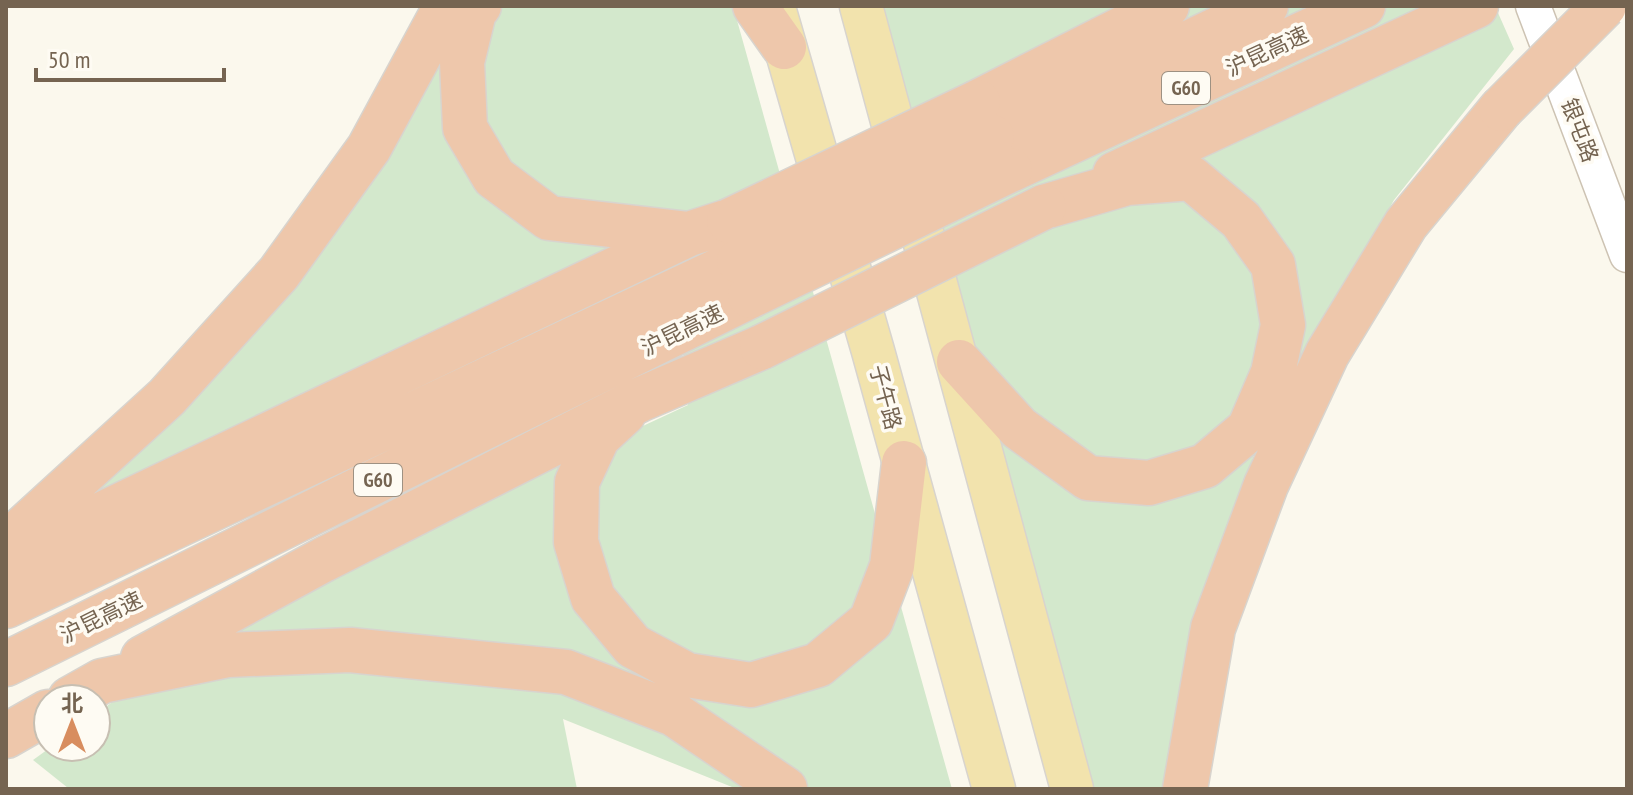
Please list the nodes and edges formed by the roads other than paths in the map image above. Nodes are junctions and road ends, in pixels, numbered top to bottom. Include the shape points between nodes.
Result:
1 (446, 6) edge
2 (479, 6) edge
3 (755, 6) edge
4 (773, 6) edge
5 (861, 6) edge
6 (1124, 6) edge
7 (1167, 6) edge
8 (1266, 6) edge
9 (1363, 6) edge
10 (1476, 6) edge
11 (1533, 6) edge
12 (1604, 6) edge
13 (1091, 43) junction
14 (784, 47) junction
15 (993, 137) junction
16 (1044, 207) junction
17 (727, 253) junction
18 (1627, 255) edge
19 (959, 362) junction
20 (639, 400) junction
21 (904, 463) junction
22 (6, 544) edge
23 (6, 560) edge
24 (6, 606) edge
25 (6, 664) edge
26 (99, 683) edge
27 (112, 684) edge
28 (32, 721) edge
29 (6, 736) edge
30 (785, 789) edge
31 (994, 789) edge
32 (1072, 789) edge
33 (1185, 789) edge

1 - 22 highway via 369,148 279,273 167,397
2 - 17 highway via 462,62 465,128 494,177 549,218
3 - 14 highway
4 - 14 main road, 子午路
5 - 19 main road
6 - 13 highway
7 - 13 highway
8 - 15 highway, 沪昆高速 / G60
9 - 15 highway, 沪昆高速 / G60
10 - 16 highway
11 - 18 street, 银屯路
12 - 33 highway, bridge via 1501,109 1406,224 1327,354 1272,472 1213,628
13 - 15 highway
14 - 21 main road, 子午路
15 - 17 highway, bridge
15 - 17 highway, 沪昆高速 / G60, bridge
16 - 19 highway via 1127,183 1191,178 1241,220 1273,265 1283,325 1273,373 1249,429 1205,466 1163,479 1149,483 1088,478 1019,428
16 - 20 highway, bridge via 762,347
17 - 23 highway
17 - 24 highway, 沪昆高速 / G60
17 - 25 highway, 沪昆高速 / G60
19 - 32 main road
20 - 21 highway via 598,437 577,482 576,542 593,598 633,646 687,675 751,685 818,665 871,621 892,566
20 - 26 highway via 323,560
21 - 31 main road, 子午路
27 - 30 highway via 228,655 350,650 566,672 674,714
28 - 29 highway

